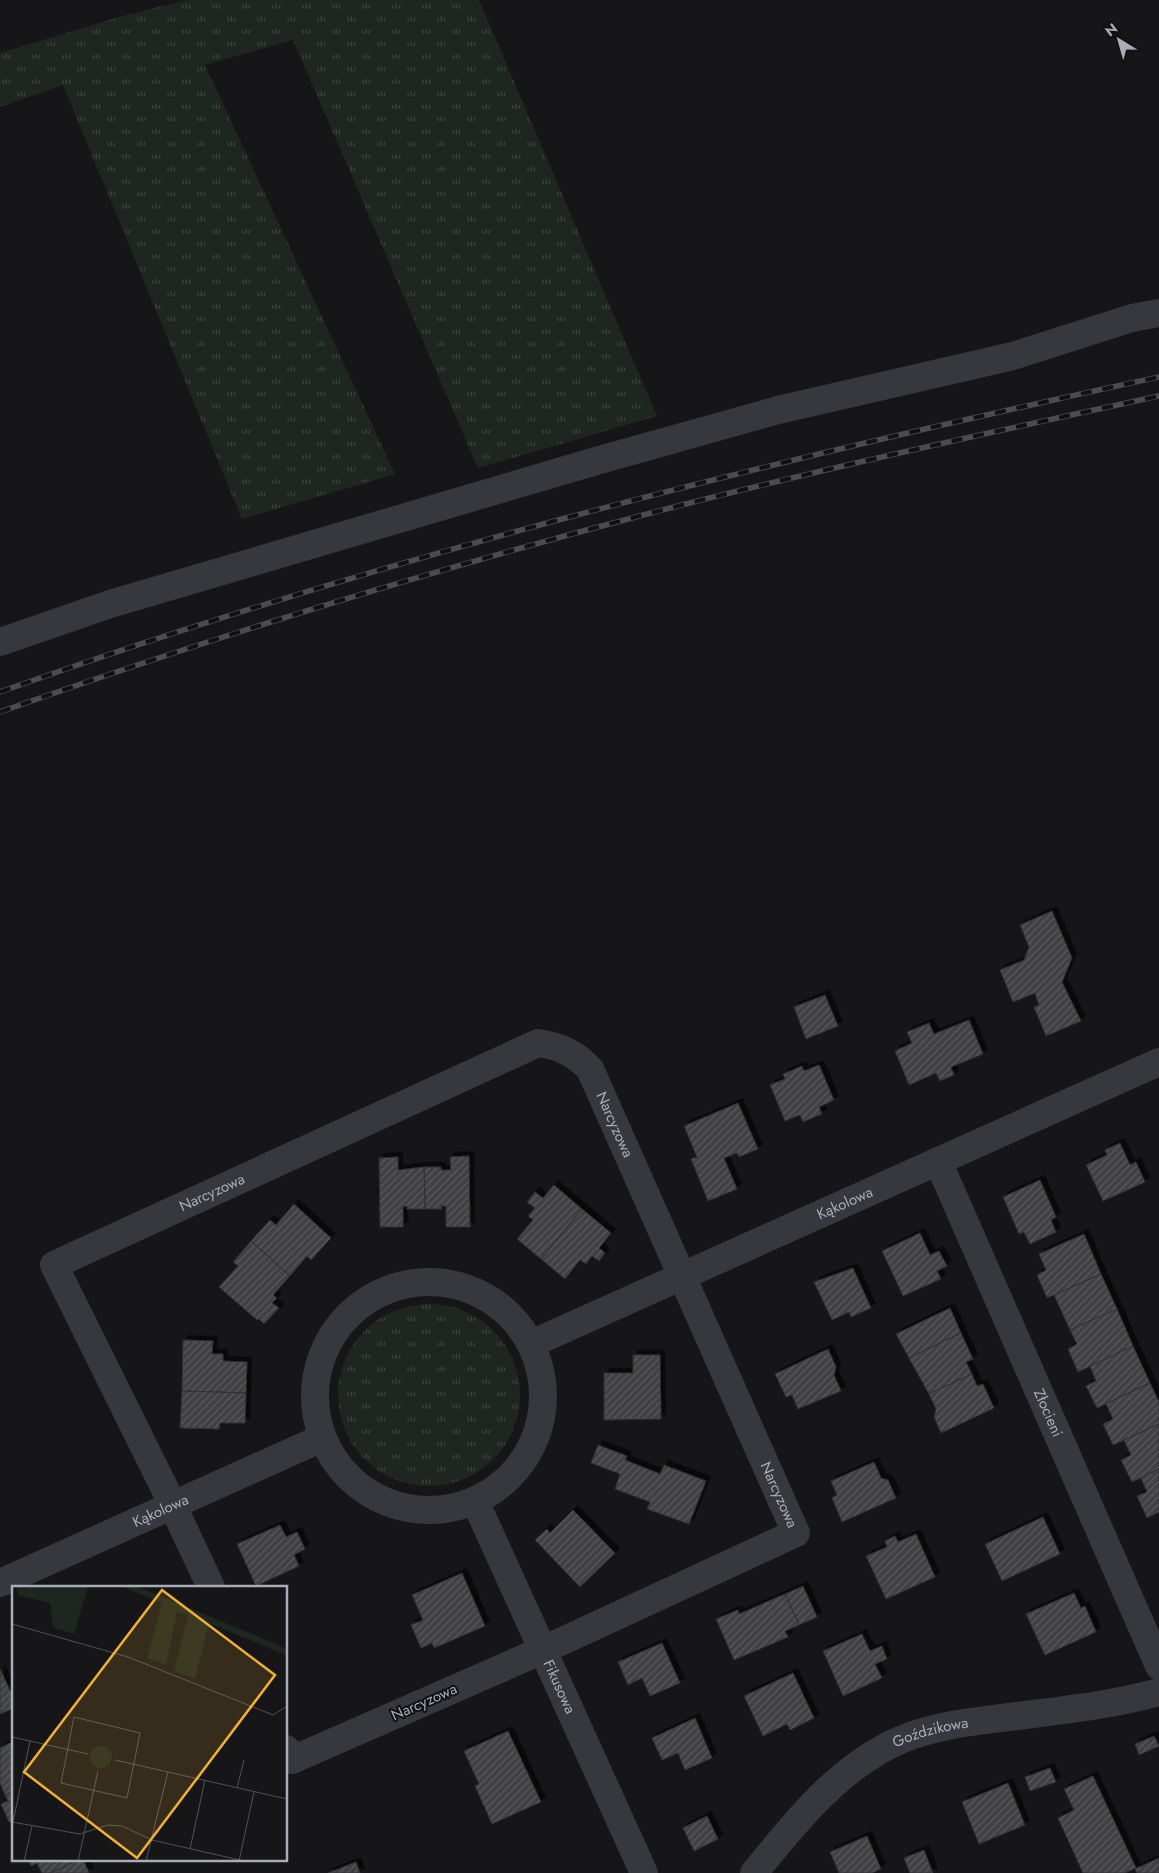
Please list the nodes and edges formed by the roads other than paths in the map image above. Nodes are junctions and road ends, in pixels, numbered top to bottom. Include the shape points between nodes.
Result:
1 (1159, 313) edge
2 (0, 642) edge
3 (1159, 1062) edge
4 (938, 1161) junction
5 (681, 1276) junction
6 (531, 1344) junction
7 (322, 1438) junction
8 (475, 1501) junction
9 (173, 1504) junction
10 (0, 1583) edge
11 (211, 1586) edge
12 (543, 1650) junction
13 (1159, 1666) edge
14 (1159, 1692) edge
15 (288, 1753) edge
16 (644, 1873) edge
17 (754, 1873) edge

1 - 2 street via 1132,318 1012,356 778,410 110,604
3 - 4 street, Kąkolowa
4 - 5 street, Kąkolowa
4 - 13 street, Złocieni
5 - 6 street, Kąkolowa
5 - 9 street, Narcyzowa via 590,1069 561,1048 538,1043 54,1265
5 - 12 street, Narcyzowa via 796,1533
6 - 7 street via 510,1316 474,1290 448,1283 421,1282 370,1297 349,1314 332,1335 320,1359 315,1385 316,1412
6 - 8 street via 540,1369 543,1396 540,1422 531,1447 517,1469 498,1487
7 - 8 street via 352,1481 373,1496 398,1506 423,1510
7 - 9 street, Kąkolowa
8 - 12 street, Fikusowa
9 - 10 street, Kąkolowa
9 - 11 street, Narcyzowa
12 - 15 street, Narcyzowa via 292,1760
12 - 16 street, Fikusowa
14 - 17 street, Goździkowa via 1114,1704 956,1723 904,1739 872,1756 811,1804

